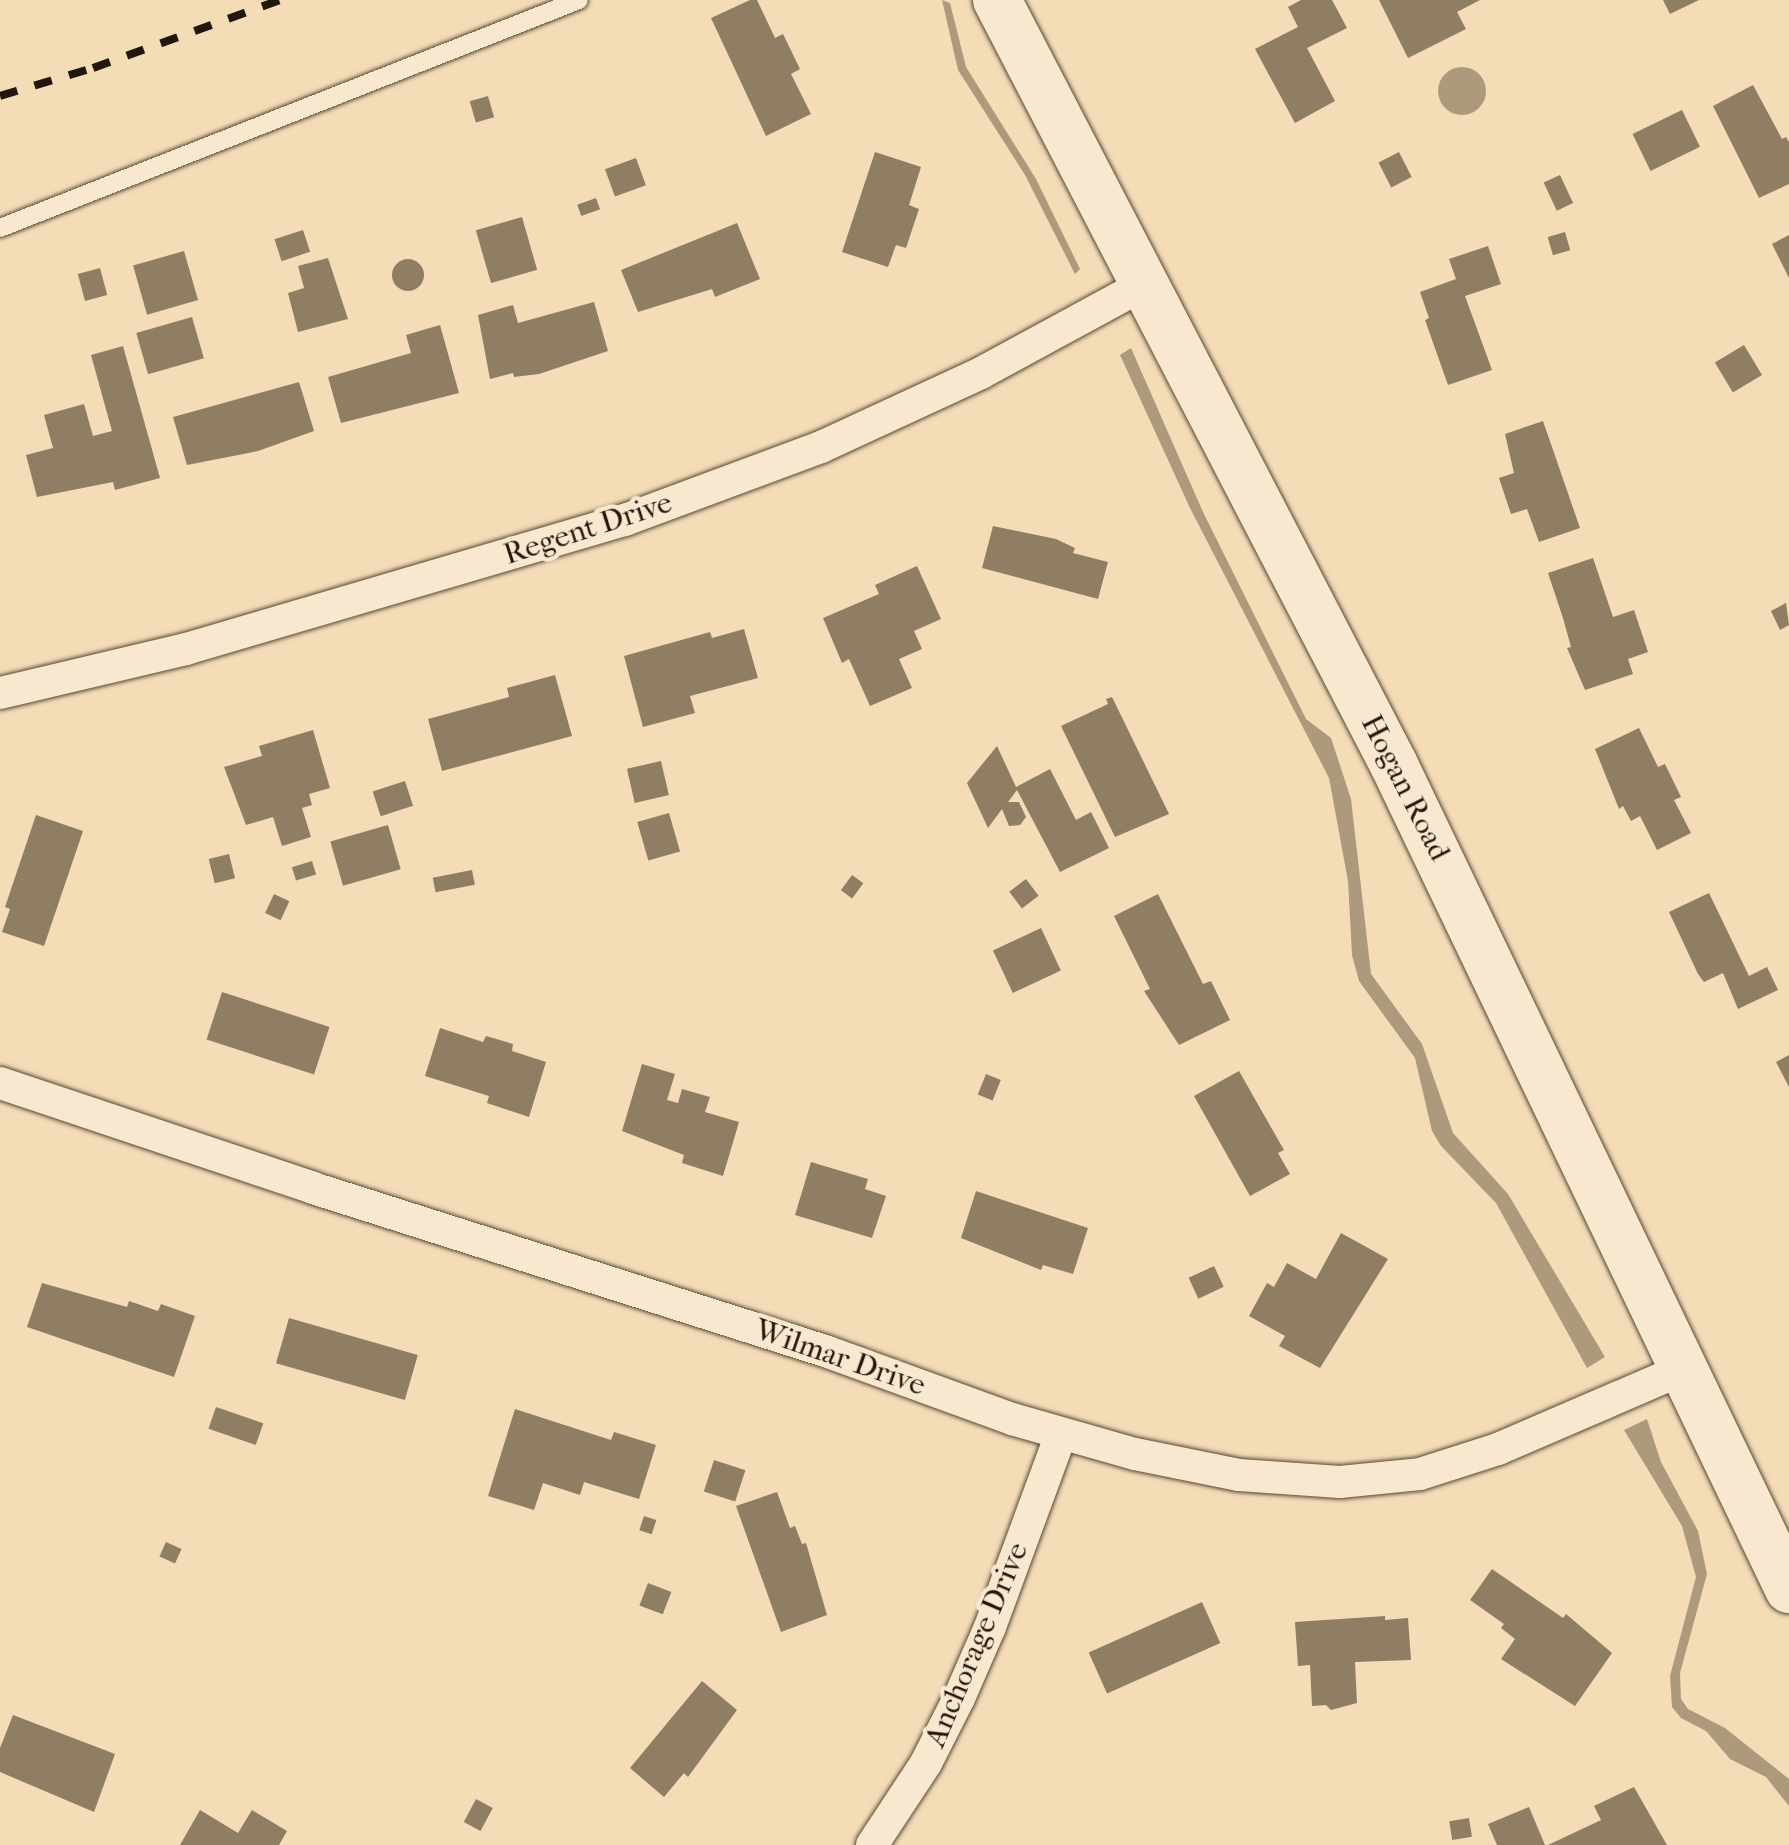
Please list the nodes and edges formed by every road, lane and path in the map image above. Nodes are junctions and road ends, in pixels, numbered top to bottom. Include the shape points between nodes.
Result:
1 (579, 0) edge
2 (997, 0) edge
3 (0, 228) edge
4 (1145, 284) junction
5 (0, 693) edge
6 (0, 1082) edge
7 (1686, 1368) junction
8 (1061, 1434) junction
9 (1789, 1589) edge
10 (872, 1845) edge

1 - 3 lane
2 - 4 street, Hogan Road
4 - 5 street, Regent Drive via 981,373 821,447 661,507 186,648
4 - 7 street, Hogan Road via 1394,766
6 - 8 street, Wilmar Drive
7 - 8 street, Wilmar Drive via 1472,1459 1368,1482 1239,1475
7 - 9 street, Hogan Road
8 - 10 street, Anchorage Drive via 959,1698

